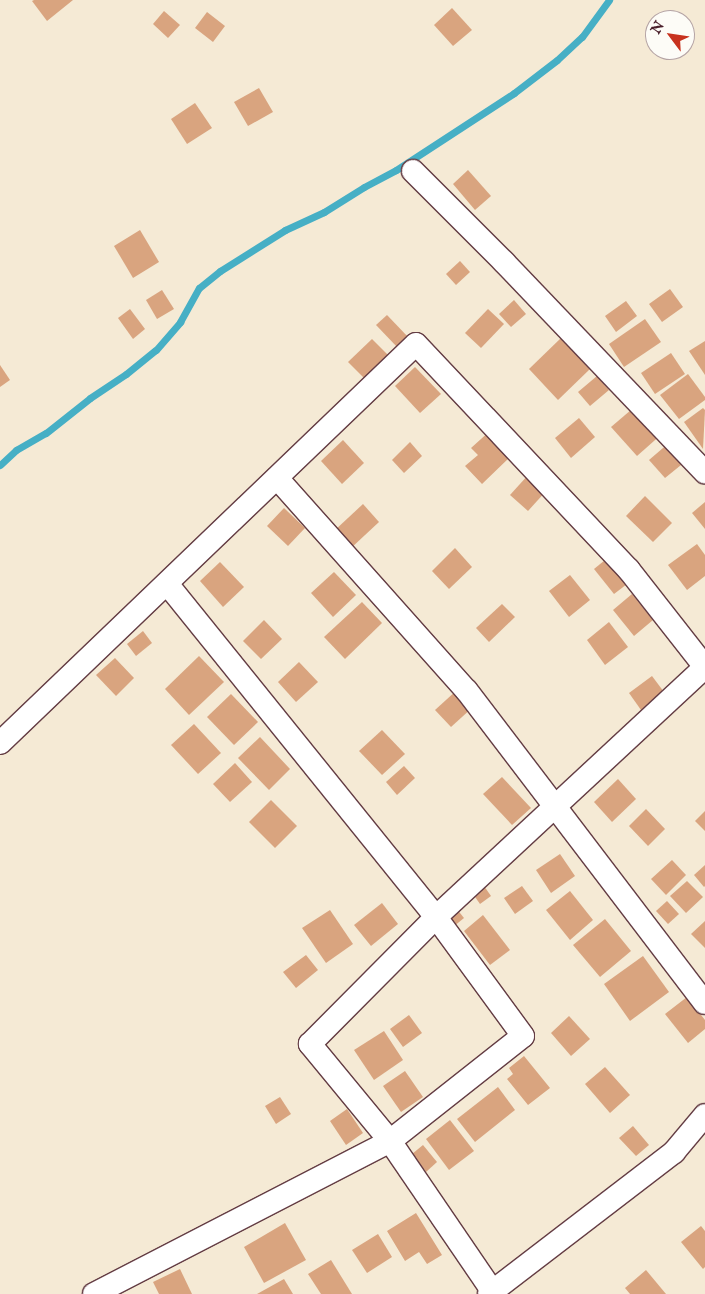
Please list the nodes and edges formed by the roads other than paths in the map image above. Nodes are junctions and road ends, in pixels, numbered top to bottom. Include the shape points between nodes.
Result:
1 (413, 171) dead end
2 (705, 472) edge
3 (277, 478) junction
4 (167, 584) junction
5 (705, 667) edge
6 (0, 743) edge
7 (554, 807) junction
8 (436, 917) junction
9 (705, 1003) edge
10 (705, 1115) edge
11 (390, 1141) junction
12 (491, 1293) edge
13 (94, 1294) edge

1 - 2 street
3 - 4 street
3 - 5 street via 416,344 629,570
3 - 7 street via 467,691
4 - 6 street
4 - 8 street
5 - 7 street
7 - 8 street
7 - 9 street
8 - 11 street via 310,1044
8 - 11 street via 523,1036
10 - 12 street via 674,1152
11 - 12 street
11 - 13 street

